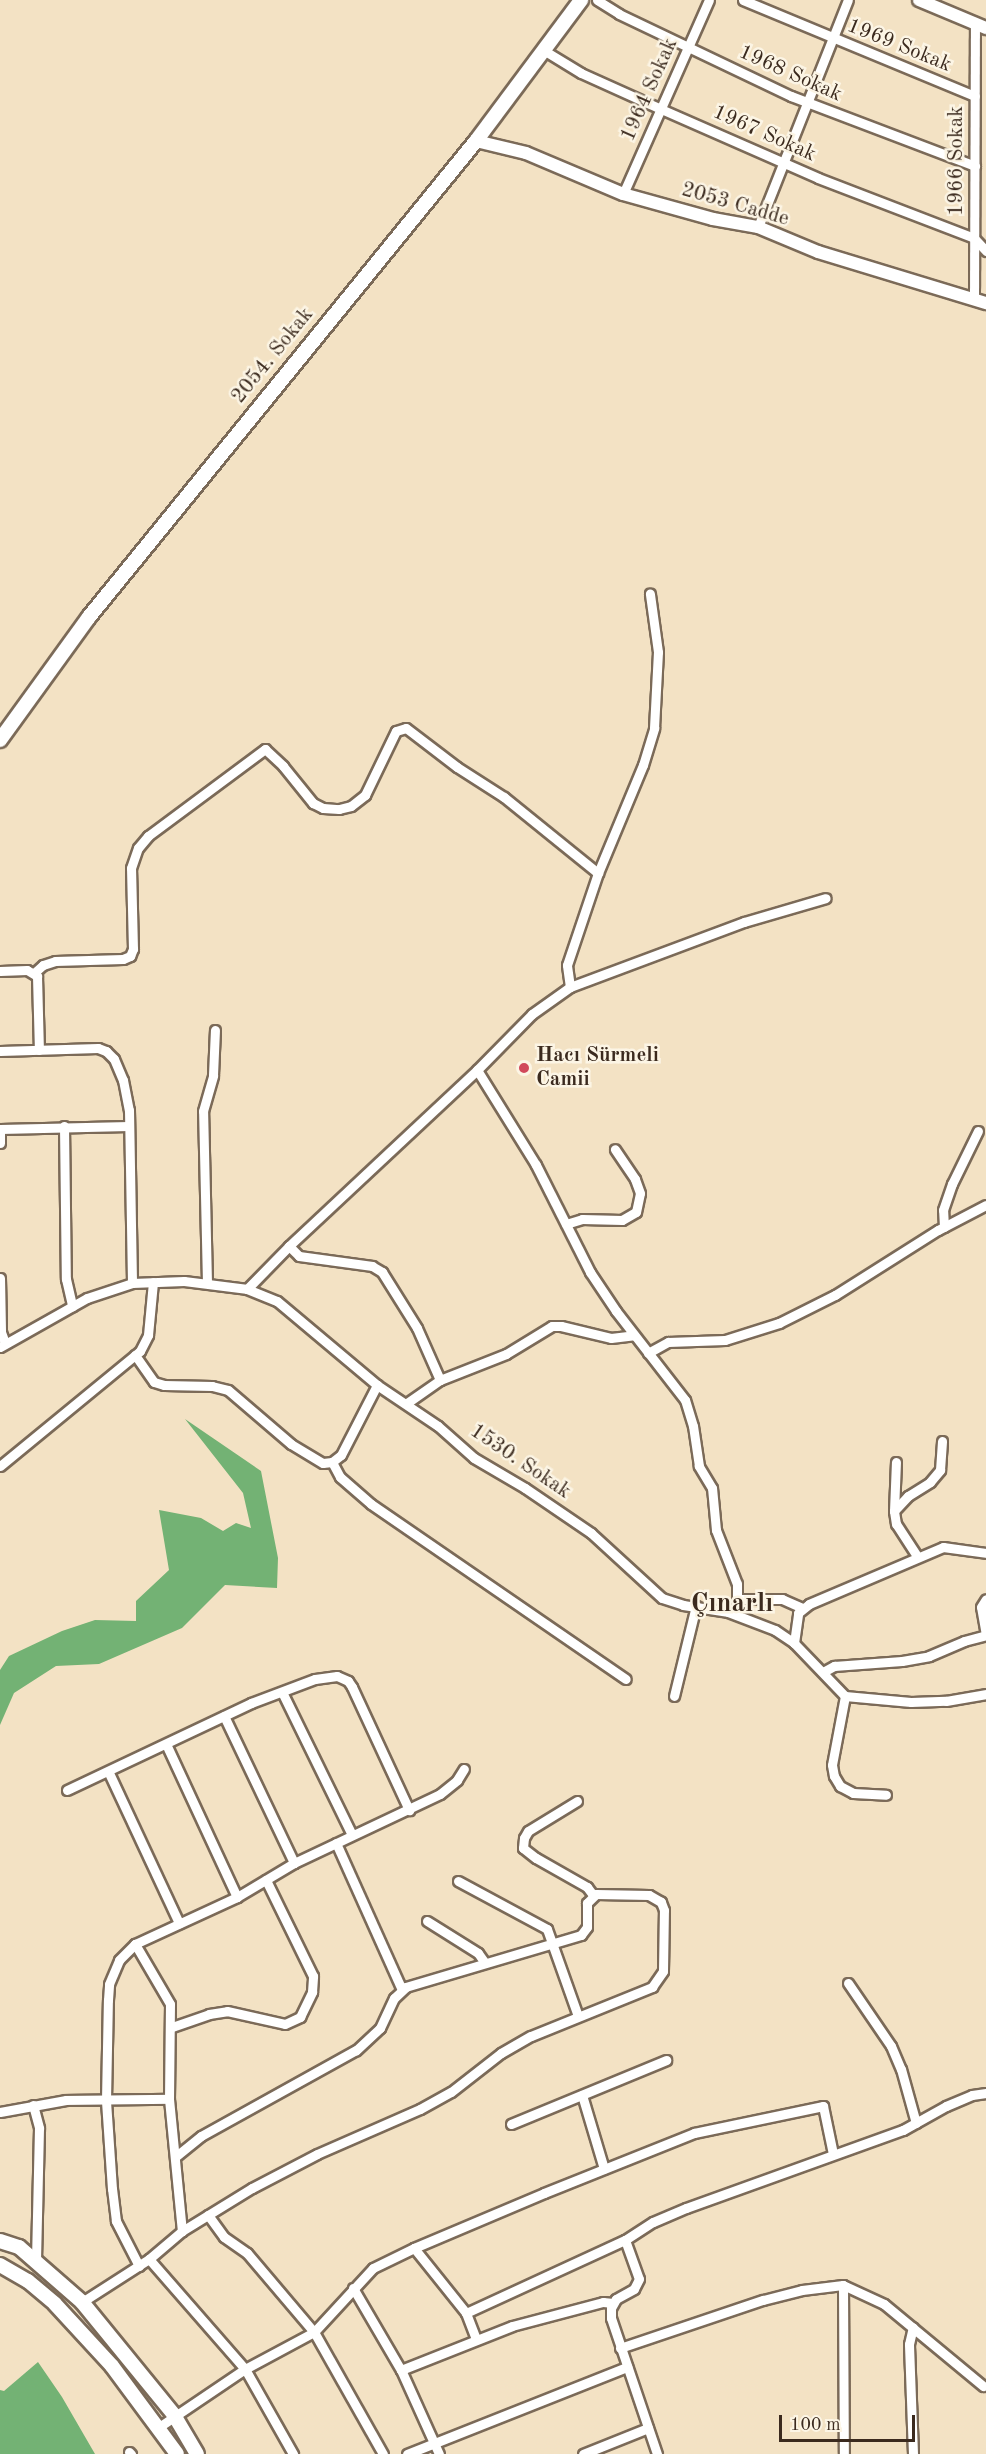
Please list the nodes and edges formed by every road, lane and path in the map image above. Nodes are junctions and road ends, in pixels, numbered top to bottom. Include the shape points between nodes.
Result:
1 (581, 0) edge
2 (597, 0) edge
3 (709, 0) edge
4 (743, 0) edge
5 (848, 0) edge
6 (919, 0) edge
7 (981, 26) edge
8 (832, 38) junction
9 (688, 47) junction
10 (545, 51) junction
11 (975, 92) junction
12 (986, 92) edge
13 (807, 102) junction
14 (661, 109) junction
15 (476, 141) junction
16 (784, 162) junction
17 (975, 166) junction
18 (623, 194) junction
19 (758, 227) junction
20 (974, 238) junction
21 (986, 251) edge
22 (980, 301) edge
23 (650, 594) dead end
24 (0, 740) edge
25 (598, 873) junction
26 (826, 898) dead end
27 (0, 971) edge
28 (34, 973) junction
29 (570, 987) junction
30 (215, 1030) dead end
31 (39, 1050) junction
32 (0, 1051) edge
33 (477, 1070) junction
34 (64, 1126) junction
35 (129, 1126) junction
36 (0, 1129) edge
37 (978, 1131) dead end
38 (0, 1143) edge
39 (615, 1149) dead end
40 (986, 1205) edge
41 (566, 1224) junction
42 (944, 1227) junction
43 (289, 1246) junction
44 (0, 1278) edge
45 (153, 1282) junction
46 (132, 1283) junction
47 (207, 1283) junction
48 (247, 1289) junction
49 (72, 1306) junction
50 (634, 1335) junction
51 (2, 1345) edge
52 (648, 1353) junction
53 (135, 1355) junction
54 (440, 1380) junction
55 (377, 1385) junction
56 (407, 1403) junction
57 (942, 1442) dead end
58 (332, 1462) junction
59 (896, 1462) dead end
60 (0, 1466) edge
61 (894, 1510) junction
62 (986, 1553) edge
63 (917, 1556) junction
64 (737, 1599) junction
65 (986, 1599) edge
66 (696, 1606) junction
67 (802, 1608) junction
68 (737, 1615) junction
69 (986, 1635) edge
70 (794, 1643) junction
71 (823, 1672) junction
72 (626, 1679) dead end
73 (282, 1692) junction
74 (986, 1694) edge
75 (674, 1696) dead end
76 (845, 1696) junction
77 (224, 1716) junction
78 (166, 1744) junction
79 (464, 1769) dead end
80 (109, 1773) junction
81 (68, 1790) dead end
82 (886, 1795) dead end
83 (577, 1801) dead end
84 (409, 1810) junction
85 (352, 1835) junction
86 (336, 1843) junction
87 (294, 1863) junction
88 (266, 1880) junction
89 (458, 1881) dead end
90 (593, 1895) junction
91 (237, 1897) junction
92 (427, 1922) dead end
93 (179, 1923) junction
94 (553, 1943) junction
95 (135, 1944) junction
96 (485, 1963) junction
97 (848, 1983) dead end
98 (402, 1990) junction
99 (578, 2016) junction
100 (172, 2026) junction
101 (666, 2060) dead end
102 (986, 2092) edge
103 (582, 2095) junction
104 (169, 2099) junction
105 (106, 2100) junction
106 (33, 2106) junction
107 (0, 2112) edge
108 (916, 2123) junction
109 (511, 2124) dead end
110 (833, 2154) junction
111 (175, 2157) junction
112 (604, 2169) junction
113 (208, 2215) junction
114 (182, 2230) junction
115 (0, 2241) edge
116 (625, 2241) junction
117 (414, 2248) junction
118 (149, 2259) junction
119 (36, 2260) junction
120 (0, 2265) edge
121 (139, 2266) junction
122 (843, 2285) junction
123 (353, 2288) junction
124 (82, 2302) junction
125 (613, 2303) junction
126 (466, 2313) junction
127 (913, 2327) junction
128 (314, 2332) junction
129 (476, 2339) junction
130 (620, 2348) junction
131 (627, 2367) junction
132 (245, 2369) junction
133 (401, 2370) junction
134 (983, 2386) dead end
135 (174, 2415) junction
136 (159, 2427) junction
137 (648, 2428) junction
138 (434, 2443) junction
139 (177, 2454) edge
140 (197, 2454) edge
141 (293, 2454) edge
142 (383, 2454) edge
143 (407, 2454) edge
144 (439, 2454) edge
145 (583, 2454) edge
146 (657, 2454) edge
147 (844, 2454) edge
148 (913, 2454) edge

1 - 10 main road, 2054. Sokak
2 - 9 street, 1968 Sokak
3 - 9 street, 1964 Sokak
4 - 8 street, 1969 Sokak
5 - 8 street
6 - 7 street
7 - 11 street, 1966 Sokak
8 - 11 street, 1969 Sokak
8 - 13 street
9 - 13 street, 1968 Sokak
9 - 14 street, 1964 Sokak
10 - 14 street, 1967 Sokak via 581,73
10 - 15 main road, 2054. Sokak
11 - 12 street, 1969 Sokak
11 - 17 street, 1966 Sokak
13 - 16 street
13 - 17 street, 1968 Sokak
14 - 16 street, 1967 Sokak
14 - 18 street, 1964 Sokak
15 - 18 street, 2053 Cadde via 526,153
15 - 24 main road, 2054. Sokak via 89,617
16 - 19 street
16 - 20 street, 1967 Sokak
17 - 20 street, 1966 Sokak
18 - 19 street, 2053 Cadde
19 - 22 street, 2053 Cadde via 818,252
20 - 21 street
20 - 22 street, 1966 Sokak
23 - 25 street via 658,651 654,728 644,765
25 - 28 street via 504,796 406,728 396,731 365,795 351,806 339,809 313,803 265,749 148,836 138,848 131,868 130,956 55,961
25 - 29 street via 567,965
26 - 29 street via 735,925
27 - 28 street
28 - 31 street via 39,985
29 - 33 street via 532,1014
30 - 47 street via 213,1075 203,1111
31 - 32 street
31 - 35 street via 98,1048 109,1053 125,1090
33 - 41 street via 536,1165
33 - 43 street
34 - 35 street
34 - 36 street
34 - 49 street via 66,1279
35 - 46 street
36 - 38 street
37 - 42 street via 946,1201
39 - 41 street via 640,1193 636,1212 622,1220 582,1219
40 - 42 street
41 - 50 street via 590,1272
42 - 52 street via 835,1295 779,1323 725,1340 668,1342
43 - 48 street
43 - 54 street via 299,1256 372,1266 382,1272 417,1328
44 - 51 street
45 - 46 street, 1530. Sokak
45 - 47 street, 1530. Sokak
45 - 53 street via 148,1335
46 - 49 street, 1530. Sokak
47 - 48 street, 1530. Sokak
48 - 55 street, 1530. Sokak via 277,1301
49 - 51 street, 1530. Sokak
50 - 52 street
50 - 54 street via 611,1338 552,1326 506,1354
52 - 64 street via 686,1400 699,1466 712,1488 716,1530 737,1584
53 - 58 street via 154,1382 228,1390 310,1458
53 - 60 street
54 - 56 street
55 - 56 street, 1530. Sokak
55 - 58 street via 341,1455
56 - 66 street, 1530. Sokak via 474,1458 591,1533 662,1598
57 - 61 street via 940,1470
58 - 72 street via 340,1477 371,1504
59 - 61 street
61 - 63 street via 896,1524
62 - 63 street via 943,1547
63 - 67 street
64 - 67 street via 782,1599
64 - 68 street
65 - 69 street via 981,1607
66 - 68 street, 1530. Sokak
66 - 75 street
67 - 70 street
68 - 70 street, 1530. Sokak via 775,1630
69 - 71 street via 929,1656 834,1666
70 - 71 street, 1530. Sokak
71 - 76 street, 1530. Sokak
73 - 77 street
73 - 84 street via 333,1676 348,1681
73 - 85 street
74 - 76 street via 912,1702
76 - 82 street via 832,1760 834,1776 840,1786 854,1792
77 - 78 street
77 - 87 street
78 - 80 street
78 - 91 street
79 - 84 street via 449,1788
80 - 81 street
80 - 93 street
83 - 90 street via 528,1831 523,1848 587,1887
84 - 85 street
85 - 86 street
86 - 87 street
86 - 98 street
87 - 88 street
88 - 91 street
88 - 100 street via 313,1976 312,1992 300,2017 285,2024 227,2011
89 - 94 street via 544,1927
90 - 94 street via 583,1933
90 - 99 street via 649,1895 659,1899 664,1910 663,1971 652,1987
91 - 93 street
92 - 96 street via 478,1953
93 - 95 street
94 - 96 street
94 - 99 street
95 - 100 street via 164,1990
95 - 105 street via 119,1960 109,1984
96 - 98 street
97 - 108 street via 891,2046
98 - 111 street via 380,2028 356,2050 201,2136
99 - 113 street via 501,2053 451,2092 420,2109 317,2154
100 - 104 street
101 - 103 street
102 - 108 street
103 - 109 street
103 - 112 street
104 - 105 street
104 - 111 street
105 - 106 street via 57,2100
105 - 121 street via 116,2221
106 - 107 street
106 - 119 street via 39,2128
108 - 110 street
110 - 112 street via 823,2106 708,2129
110 - 116 street via 686,2208
111 - 114 street
112 - 117 street
113 - 114 street
113 - 128 street via 224,2237 247,2253
114 - 118 street
115 - 119 main road via 19,2247
116 - 125 street via 639,2279 634,2289
116 - 126 street
117 - 123 street via 373,2268
117 - 126 street
118 - 121 street
118 - 132 street
119 - 124 main road
120 - 136 main road via 56,2304 112,2366
121 - 124 street
122 - 127 street via 874,2297
122 - 130 street via 763,2300
122 - 147 street
123 - 128 street
123 - 133 street
124 - 135 main road
125 - 129 street via 580,2308
125 - 130 street via 610,2318
126 - 129 street
127 - 134 street
127 - 148 street via 909,2344
128 - 132 street
128 - 142 street
129 - 133 street
130 - 131 street
131 - 137 street
131 - 138 street
132 - 135 street
132 - 141 street
133 - 138 street
135 - 136 street
135 - 140 main road
136 - 139 main road
137 - 145 street
137 - 146 street
138 - 143 street
138 - 144 street

